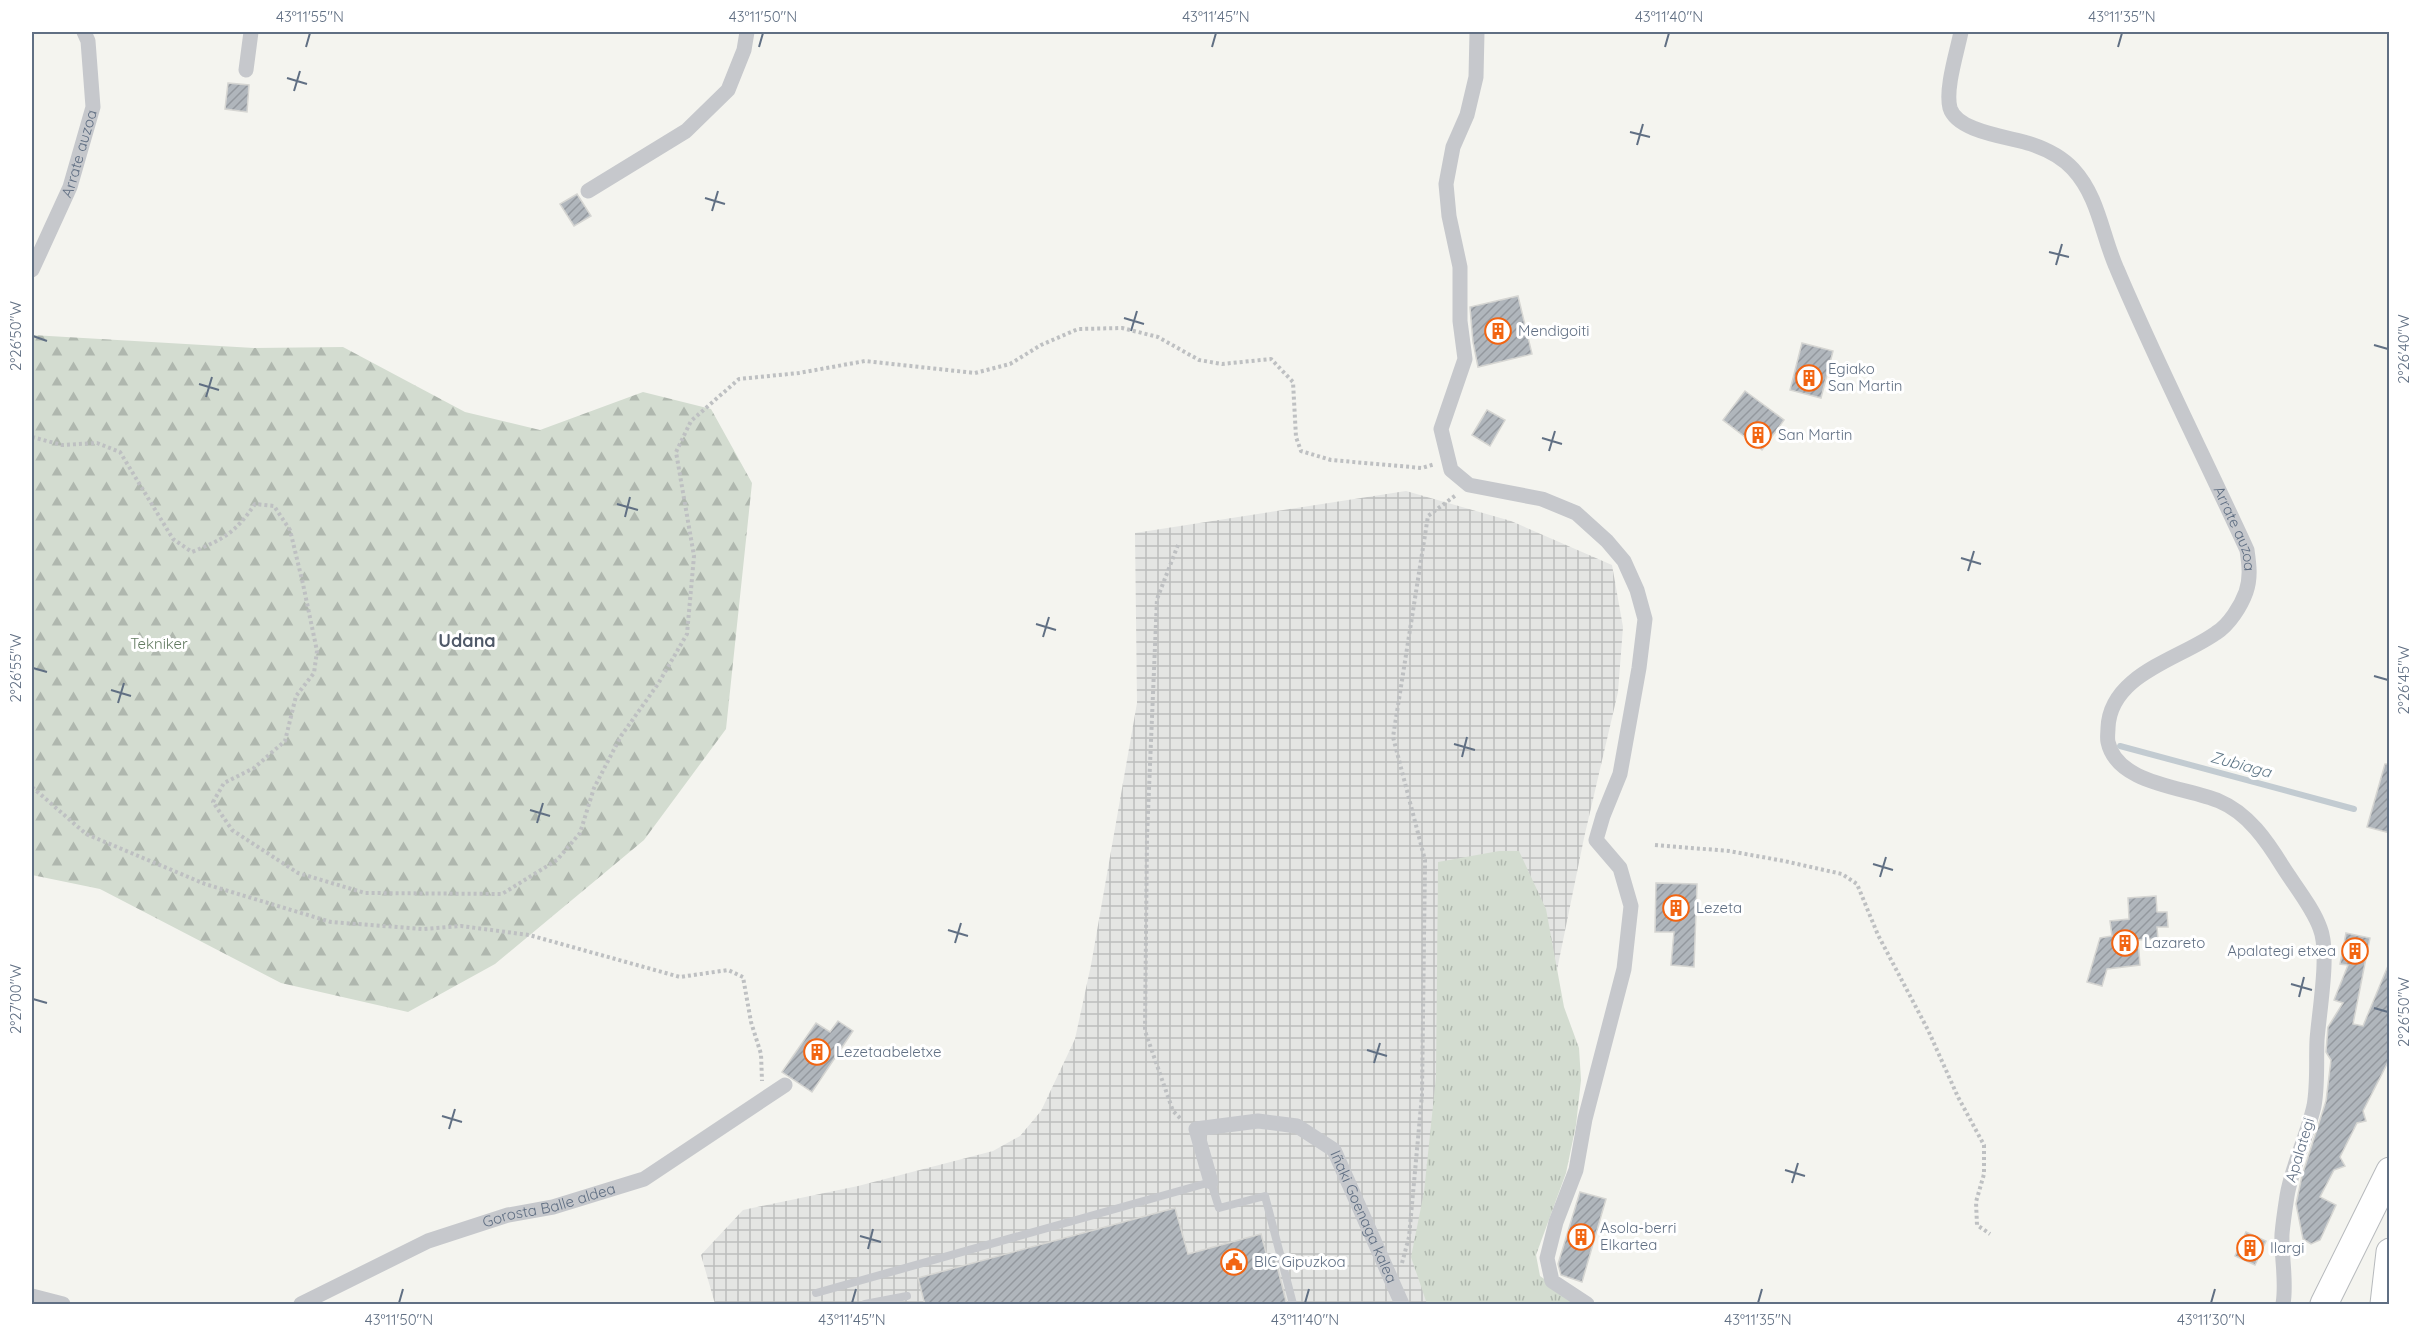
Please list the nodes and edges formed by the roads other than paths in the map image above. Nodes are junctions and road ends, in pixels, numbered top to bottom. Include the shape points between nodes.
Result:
1 (84, 32) edge
2 (251, 32) edge
3 (747, 32) edge
4 (1477, 32) edge
5 (1961, 32) edge
6 (246, 70) dead end
7 (588, 190) dead end
8 (32, 270) edge
9 (2320, 996) joint
10 (785, 1085) dead end
11 (2390, 1171) edge
12 (1211, 1182) junction
13 (2390, 1252) edge
14 (816, 1293) dead end
15 (32, 1296) edge
16 (908, 1296) dead end
17 (63, 1305) edge
18 (302, 1305) edge
19 (865, 1305) edge
20 (1293, 1305) edge
21 (1402, 1305) edge
22 (1587, 1305) edge
23 (2283, 1305) edge
24 (2324, 1305) edge
25 (2384, 1305) edge

1 - 8 street, Arrate auzoa via 93,107 70,187
2 - 6 street
3 - 7 street via 728,90 686,131
4 - 22 street via 1476,77 1467,115 1453,147 1446,184 1460,267 1465,359 1441,429 1447,461 1451,470 1469,485 1542,499 1576,513 1624,561 1645,619 1620,774 1596,840 1620,868 1631,906 1624,969 1585,1119 1576,1170 1547,1258 1552,1281
5 - 9 street, Arrate auzoa via 1950,93 1951,111 1979,130 2055,154 2073,169 2091,194 2120,276 2247,550 2250,575 2246,592 2232,616 2217,633 2172,656 2121,694 2108,720 2108,742 2126,768 2153,783 2217,800 2248,819 2277,856 2320,928
9 - 23 street, Apalategi via 2314,1106 2287,1194 2282,1234
10 - 18 street, Gorosta Balle aldea via 644,1179 445,1235
11 - 24 highway
12 - 14 lane
12 - 20 lane via 1219,1208 1265,1196
12 - 21 street, Iñaki Goenaga kalea via 1196,1129 1258,1121 1297,1126 1334,1150
13 - 25 highway
15 - 17 street
16 - 19 lane

